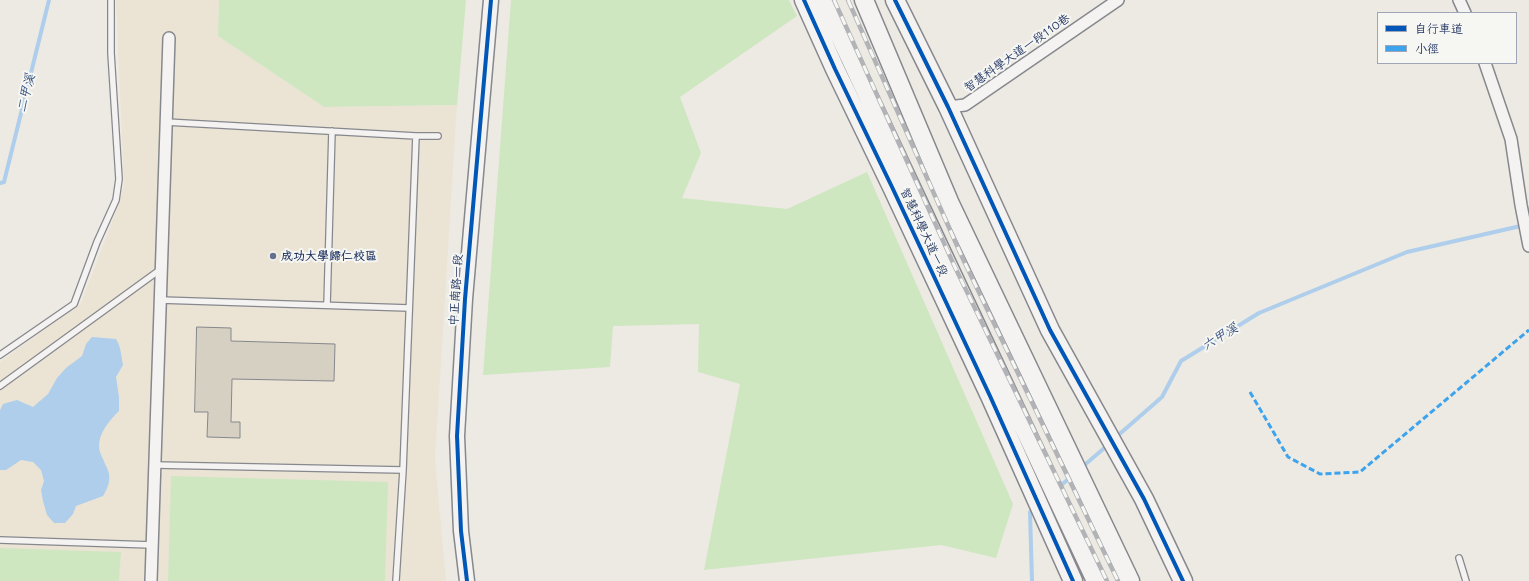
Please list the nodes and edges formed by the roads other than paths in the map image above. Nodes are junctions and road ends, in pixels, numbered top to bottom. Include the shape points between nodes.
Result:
1 (111, 0) edge
2 (491, 0) edge
3 (804, 0) edge
4 (824, 0) edge
5 (864, 0) edge
6 (895, 0) edge
7 (1118, 0) edge
8 (1459, 0) edge
9 (1465, 12) edge
10 (169, 38) dead end
11 (1485, 64) edge
12 (948, 107) junction
13 (166, 122) junction
14 (332, 131) junction
15 (416, 136) junction
16 (438, 136) dead end
17 (1529, 246) edge
18 (162, 269) junction
19 (160, 300) junction
20 (327, 305) junction
21 (409, 308) junction
22 (0, 355) edge
23 (0, 386) edge
24 (155, 465) junction
25 (403, 470) junction
26 (0, 540) edge
27 (152, 545) junction
28 (1459, 558) dead end
29 (1072, 579) edge
30 (151, 581) edge
31 (396, 581) edge
32 (467, 581) edge
33 (1096, 581) edge
34 (1130, 581) edge
35 (1183, 581) edge
36 (1466, 581) edge

1 - 22 lane via 111,53 120,179 116,200 74,304
2 - 32 street, 中正南路一段 via 465,291 457,436 461,531
3 - 29 main road, 智慧科學大道一段 via 834,70 892,187 1025,472
4 - 33 main road, 智慧科學大道一段
5 - 34 main road via 950,204
6 - 12 main road
7 - 12 street, 智慧科學大道一段110巷 via 965,105
8 - 9 street
10 - 13 street
11 - 17 street via 1511,139
12 - 35 main road via 1050,330 1144,499
13 - 14 lane
13 - 18 street
14 - 15 lane
14 - 20 lane
15 - 16 lane
15 - 21 lane
18 - 19 street
18 - 23 lane
19 - 20 lane
19 - 24 street
20 - 21 lane
21 - 25 lane
24 - 25 lane
24 - 27 street
25 - 31 lane
26 - 27 lane
27 - 30 street
28 - 36 lane

